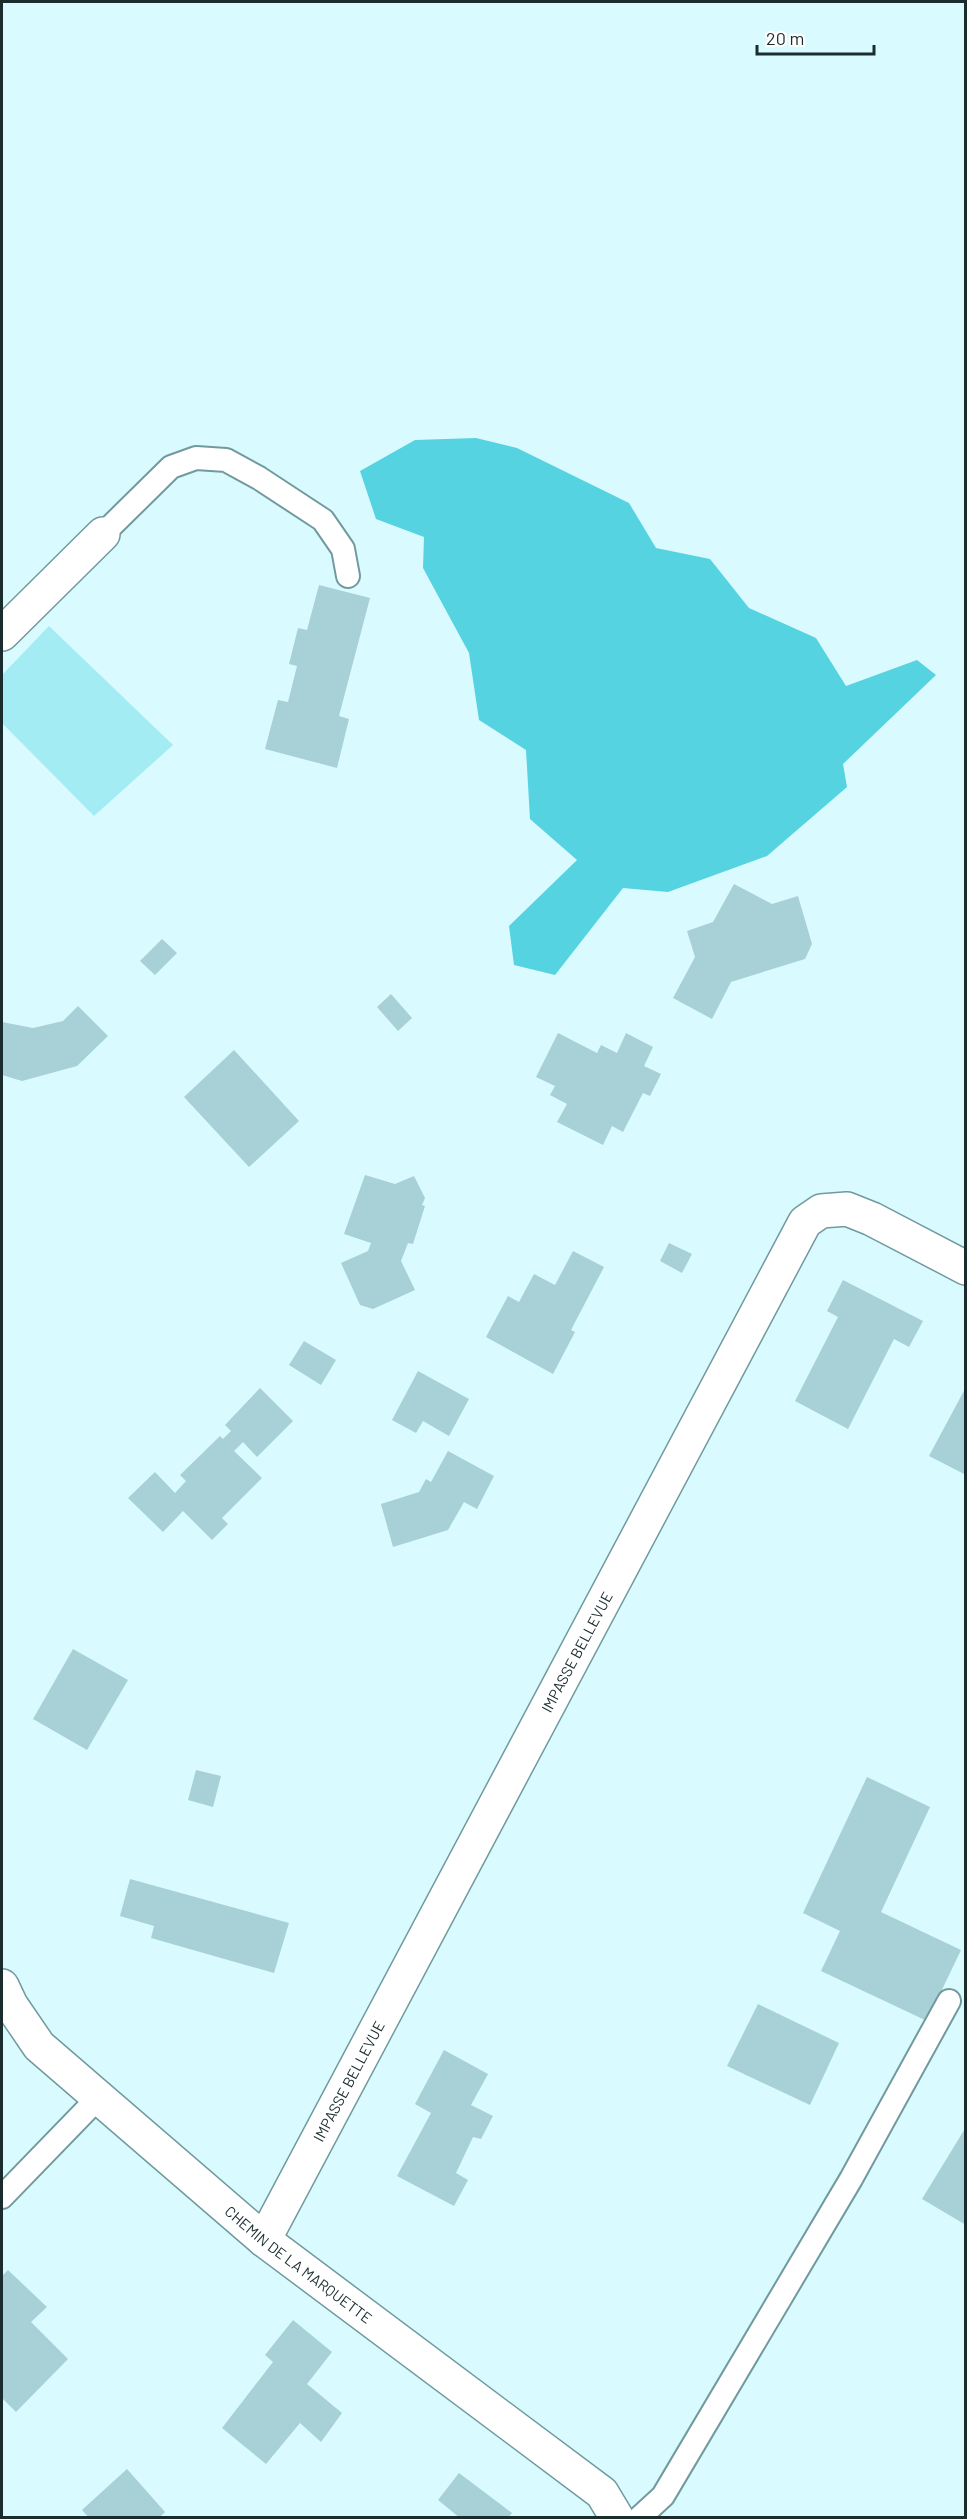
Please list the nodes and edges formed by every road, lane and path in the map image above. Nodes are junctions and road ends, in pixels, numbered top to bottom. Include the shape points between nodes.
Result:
1 (103, 534) joint
2 (348, 576) dead end
3 (2, 634) edge
4 (966, 1268) edge
5 (2, 1986) edge
6 (949, 2001) dead end
7 (97, 2098) junction
8 (2, 2197) edge
9 (264, 2240) junction
10 (617, 2517) edge
11 (639, 2517) edge

1 - 2 lane via 171,467 196,458 226,460 323,520 343,549
1 - 3 street
4 - 9 street, IMPASSE BELLEVUE via 847,1209 821,1210 805,1222
5 - 7 street, CHEMIN DE LA MARQUETTE via 39,2046
6 - 11 lane via 851,2179 663,2496
7 - 8 lane
7 - 9 street, CHEMIN DE LA MARQUETTE
9 - 10 street, CHEMIN DE LA MARQUETTE via 567,2465 602,2493

